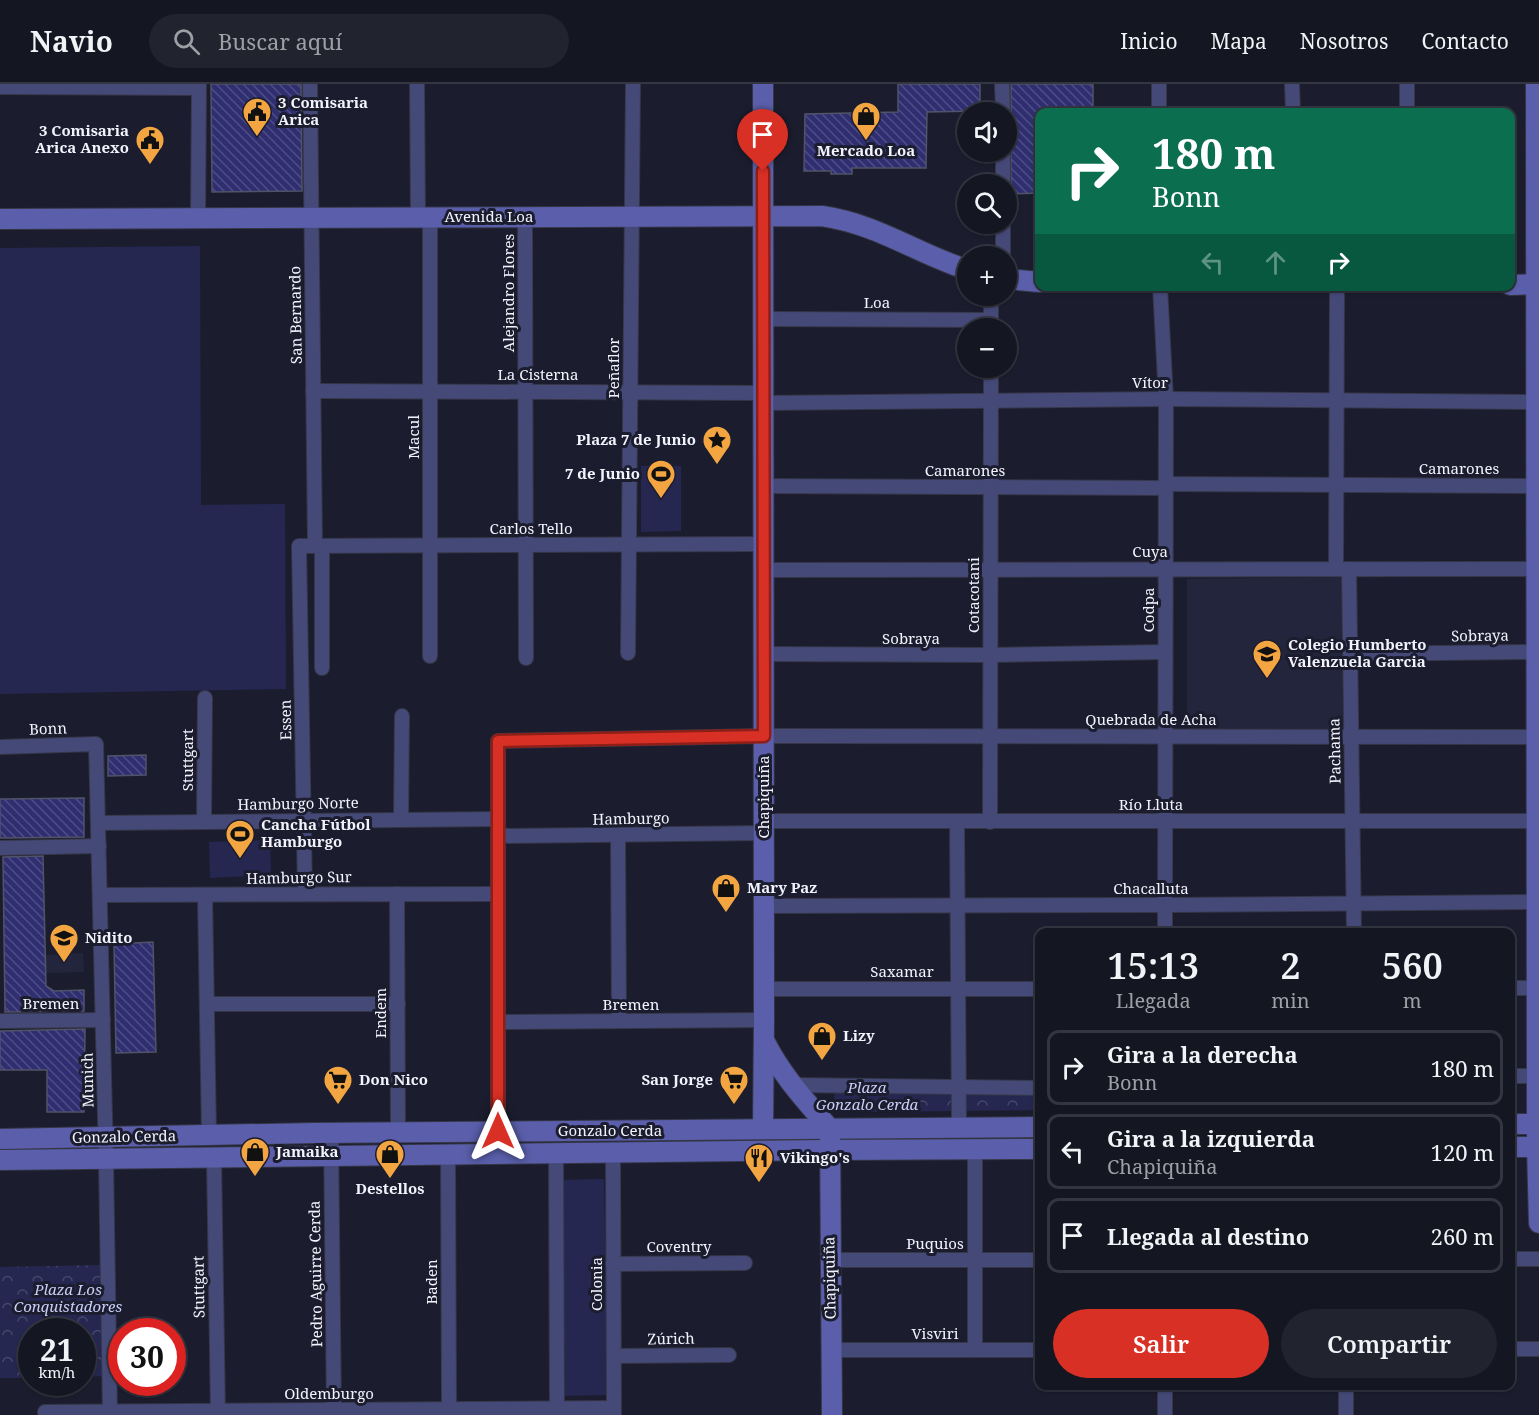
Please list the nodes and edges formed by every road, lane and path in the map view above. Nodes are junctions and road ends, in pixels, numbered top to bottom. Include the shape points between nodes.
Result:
1 (310, 84) edge
2 (417, 84) edge
3 (633, 84) edge
4 (762, 84) edge
5 (1002, 84) edge
6 (1159, 84) edge
7 (1292, 84) edge
8 (1407, 84) edge
9 (1536, 84) edge
10 (87, 86) edge
11 (199, 86) edge
12 (0, 87) edge
13 (1003, 102) edge
14 (1159, 108) edge
15 (1293, 108) edge
16 (1407, 108) edge
17 (1537, 119) edge
18 (763, 215) junction
19 (632, 216) junction
20 (424, 217) junction
21 (525, 217) junction
22 (198, 218) junction
23 (312, 218) junction
24 (0, 219) edge
25 (957, 266) edge
26 (1017, 280) edge
27 (1035, 282) edge
28 (1537, 284) edge
29 (1515, 285) edge
30 (1160, 291) edge
31 (1337, 291) edge
32 (763, 319) junction
33 (957, 323) edge
34 (991, 378) edge
35 (313, 391) junction
36 (430, 392) junction
37 (526, 392) junction
38 (630, 392) junction
39 (763, 398) junction
40 (1166, 399) junction
41 (991, 401) junction
42 (1337, 401) junction
43 (1536, 402) junction
44 (1336, 485) junction
45 (763, 486) junction
46 (1166, 486) junction
47 (1536, 486) junction
48 (991, 487) junction
49 (764, 544) junction
50 (430, 545) junction
51 (526, 545) junction
52 (629, 545) junction
53 (299, 546) joint
54 (318, 546) junction
55 (1166, 568) junction
56 (990, 569) junction
57 (1343, 569) junction
58 (1537, 569) junction
59 (764, 570) junction
60 (1165, 652) junction
61 (1537, 652) junction
62 (628, 653) dead end
63 (764, 654) junction
64 (1351, 654) junction
65 (990, 655) junction
66 (430, 656) dead end
67 (526, 658) dead end
68 (322, 668) dead end
69 (205, 698) dead end
70 (402, 716) dead end
71 (764, 736) junction
72 (990, 736) junction
73 (1165, 737) junction
74 (1352, 737) junction
75 (1537, 737) junction
76 (96, 744) joint
77 (0, 747) edge
78 (498, 819) junction
79 (400, 820) junction
80 (304, 821) junction
81 (1165, 821) junction
82 (204, 822) junction
83 (957, 822) junction
84 (990, 822) junction
85 (1353, 822) junction
86 (1538, 822) junction
87 (98, 823) junction
88 (764, 827) junction
89 (618, 835) junction
90 (498, 836) junction
91 (99, 846) junction
92 (0, 848) edge
93 (305, 894) junction
94 (398, 894) junction
95 (498, 894) junction
96 (100, 895) junction
97 (205, 896) junction
98 (1538, 902) edge
99 (1354, 904) junction
100 (764, 906) junction
101 (958, 906) junction
102 (1165, 906) junction
103 (1165, 928) edge
104 (1354, 928) edge
105 (1538, 931) edge
106 (1515, 988) edge
107 (1538, 988) edge
108 (764, 989) junction
109 (958, 989) junction
110 (1035, 989) edge
111 (207, 1004) junction
112 (398, 1004) junction
113 (103, 1020) junction
114 (764, 1020) junction
115 (0, 1021) edge
116 (619, 1021) junction
117 (498, 1022) junction
118 (764, 1040) junction
119 (1515, 1076) edge
120 (1537, 1076) junction
121 (791, 1085) junction
122 (958, 1087) junction
123 (1035, 1088) edge
124 (1515, 1124) edge
125 (1538, 1124) edge
126 (1035, 1127) edge
127 (959, 1128) junction
128 (830, 1129) junction
129 (763, 1130) junction
130 (498, 1131) junction
131 (398, 1132) junction
132 (331, 1133) junction
133 (209, 1135) junction
134 (106, 1138) junction
135 (0, 1139) edge
136 (1515, 1147) edge
137 (1537, 1147) junction
138 (975, 1149) junction
139 (1035, 1149) edge
140 (829, 1150) junction
141 (556, 1153) junction
142 (613, 1153) junction
143 (448, 1155) junction
144 (331, 1156) junction
145 (214, 1158) junction
146 (106, 1159) junction
147 (0, 1160) edge
148 (1539, 1223) edge
149 (1515, 1259) edge
150 (1539, 1259) edge
151 (830, 1260) junction
152 (975, 1260) junction
153 (1035, 1260) edge
154 (745, 1263) dead end
155 (613, 1264) junction
156 (1515, 1349) edge
157 (1539, 1349) edge
158 (831, 1350) junction
159 (975, 1350) junction
160 (1035, 1350) edge
161 (729, 1355) dead end
162 (614, 1356) junction
163 (1165, 1390) edge
164 (1346, 1390) edge
165 (557, 1408) junction
166 (449, 1409) junction
167 (614, 1411) edge
168 (45, 1412) dead end
169 (334, 1412) edge
170 (110, 1413) edge
171 (218, 1413) edge
172 (832, 1415) edge
173 (1165, 1415) edge
174 (1346, 1415) edge

1 - 23 street, San Bernardo
2 - 20 street, Macul
3 - 19 street, Peñaflor
4 - 18 street, Chapiquiña
5 - 13 street
6 - 14 street
7 - 15 street
8 - 16 street
9 - 17 street
10 - 11 street
10 - 12 street
11 - 22 street
17 - 28 street
18 - 19 street, Avenida Loa
18 - 25 street, Avenida Loa via 852,221
18 - 32 street, Chapiquiña
19 - 21 street, Avenida Loa
19 - 38 street, Peñaflor
20 - 21 street, Avenida Loa
20 - 23 street, Avenida Loa
20 - 36 street, Macul
21 - 37 street, Alejandro Flores
22 - 23 street, Avenida Loa
22 - 24 street, Avenida Loa
23 - 35 street, San Bernardo
26 - 27 street
28 - 29 street
28 - 43 street
30 - 40 street, Codpa
31 - 42 street, Pachama
32 - 33 street, Loa
32 - 39 street, Chapiquiña
34 - 41 street, Cotacotani
35 - 36 street, La Cisterna
35 - 54 street, San Bernardo
36 - 37 street, La Cisterna
36 - 50 street, Macul
37 - 38 street, La Cisterna
37 - 51 street, Alejandro Flores
38 - 39 street, La Cisterna
38 - 52 street, Peñaflor
39 - 41 street, Vítor
39 - 45 street, Chapiquiña
40 - 41 street, Vítor
40 - 42 street, Vítor
40 - 46 street, Codpa
41 - 48 street, Cotacotani
42 - 43 street, Vítor
42 - 44 street, Pachama
43 - 47 street
44 - 46 street, Camarones
44 - 47 street, Camarones
44 - 57 street, Pachama
45 - 48 street, Camarones
45 - 49 street, Chapiquiña
46 - 48 street, Camarones
46 - 55 street, Codpa
47 - 58 street
48 - 56 street, Cotacotani
49 - 52 street, Carlos Tello
49 - 59 street, Chapiquiña
50 - 51 street, Carlos Tello
50 - 54 street, Carlos Tello
50 - 66 street, Macul
51 - 52 street, Carlos Tello
51 - 67 street, Alejandro Flores
52 - 62 street, Peñaflor
53 - 54 street, Carlos Tello
53 - 80 street, Essen
54 - 68 street, San Bernardo
55 - 56 street, Cuya
55 - 57 street, Cuya
55 - 60 street, Codpa
56 - 59 street, Cuya
56 - 65 street, Cotacotani
57 - 58 street, Cuya
57 - 64 street, Pachama
58 - 61 street
59 - 63 street, Chapiquiña
60 - 65 street, Sobraya
60 - 73 street, Codpa
61 - 64 street, Sobraya
61 - 75 street
63 - 65 street, Sobraya
63 - 71 street, Chapiquiña
64 - 74 street, Pachama
65 - 72 street, Cotacotani
69 - 82 street, Stuttgart
70 - 79 street
71 - 72 street, Quebrada de Acha
71 - 78 street via 498,741
71 - 88 street, Chapiquiña
72 - 73 street, Quebrada de Acha
72 - 84 street, Cotacotani
73 - 74 street, Quebrada de Acha
73 - 81 street, Codpa
74 - 75 street, Quebrada de Acha
74 - 85 street, Pachama
75 - 86 street
76 - 77 street, Bonn
76 - 87 street, Munich
78 - 79 street, Hamburgo Norte
78 - 90 street
79 - 80 street, Hamburgo Norte
80 - 82 street, Hamburgo Norte
80 - 93 street, Essen
81 - 84 street, Río Lluta
81 - 85 street, Río Lluta
81 - 102 street, Codpa
82 - 87 street, Hamburgo Norte
83 - 84 street, Río Lluta
83 - 88 street, Río Lluta
83 - 101 street
85 - 86 street, Río Lluta
85 - 99 street, Pachama
86 - 98 street
87 - 91 street, Munich
88 - 89 street, Hamburgo
88 - 100 street, Chapiquiña
89 - 90 street, Hamburgo
89 - 116 street
90 - 95 street
91 - 92 street
91 - 96 street, Munich
93 - 94 street, Hamburgo Sur
93 - 97 street, Hamburgo Sur
94 - 95 street, Hamburgo Sur
94 - 112 street, Endem
95 - 117 street
96 - 97 street, Hamburgo Sur
96 - 113 street, Munich
97 - 111 street
98 - 99 street, Chacalluta
98 - 105 street
99 - 102 street, Chacalluta
99 - 104 street, Pachama
100 - 101 street, Chacalluta
100 - 108 street, Chapiquiña
101 - 102 street, Chacalluta
101 - 109 street
102 - 103 street, Codpa
105 - 107 street
106 - 107 street
107 - 120 street
108 - 109 street, Saxamar
108 - 114 street, Chapiquiña
109 - 110 street, Saxamar
109 - 122 street
111 - 112 street
111 - 133 street
112 - 131 street, Endem
113 - 115 street, Bremen
113 - 134 street, Munich
114 - 116 street, Bremen
114 - 118 street, Chapiquiña
116 - 117 street, Bremen
117 - 130 street
118 - 121 street, Chapiquiña
118 - 129 street
119 - 120 street
120 - 125 street
121 - 122 street
121 - 128 street, Chapiquiña
122 - 123 street
122 - 127 street
124 - 125 street
125 - 137 street
126 - 127 street, Gonzalo Cerda
127 - 128 street, Gonzalo Cerda
128 - 129 street, Gonzalo Cerda
128 - 140 street, Chapiquiña
129 - 130 street, Gonzalo Cerda
130 - 131 street, Gonzalo Cerda
131 - 132 street, Gonzalo Cerda
132 - 133 street, Gonzalo Cerda
132 - 144 street, Pedro Aguirre Cerda
133 - 134 street, Gonzalo Cerda
134 - 135 street, Gonzalo Cerda
134 - 146 street, Munich
136 - 137 street
137 - 148 street
138 - 139 street, Gonzalo Cerda
138 - 140 street, Gonzalo Cerda
138 - 152 street
140 - 142 street, Gonzalo Cerda
140 - 151 street, Chapiquiña
141 - 142 street, Gonzalo Cerda
141 - 143 street, Gonzalo Cerda
141 - 165 street
142 - 155 street, Colonia
143 - 144 street, Gonzalo Cerda
143 - 166 street, Baden
144 - 145 street, Gonzalo Cerda
144 - 169 street, Pedro Aguirre Cerda
145 - 146 street, Gonzalo Cerda
145 - 171 street, Stuttgart
146 - 147 street, Gonzalo Cerda
146 - 170 street, Munich
149 - 150 street
151 - 152 street, Puquios
151 - 158 street, Chapiquiña
152 - 153 street, Puquios
152 - 159 street
154 - 155 street, Coventry
155 - 162 street, Colonia
156 - 157 street
158 - 159 street, Visviri
158 - 172 street, Chapiquiña
159 - 160 street, Visviri
161 - 162 street, Zúrich
162 - 167 street, Colonia
163 - 173 street
164 - 174 street
165 - 166 street, Oldemburgo
165 - 167 street, Oldemburgo
166 - 169 street, Oldemburgo
168 - 170 street, Oldemburgo
169 - 171 street, Oldemburgo
170 - 171 street, Oldemburgo

